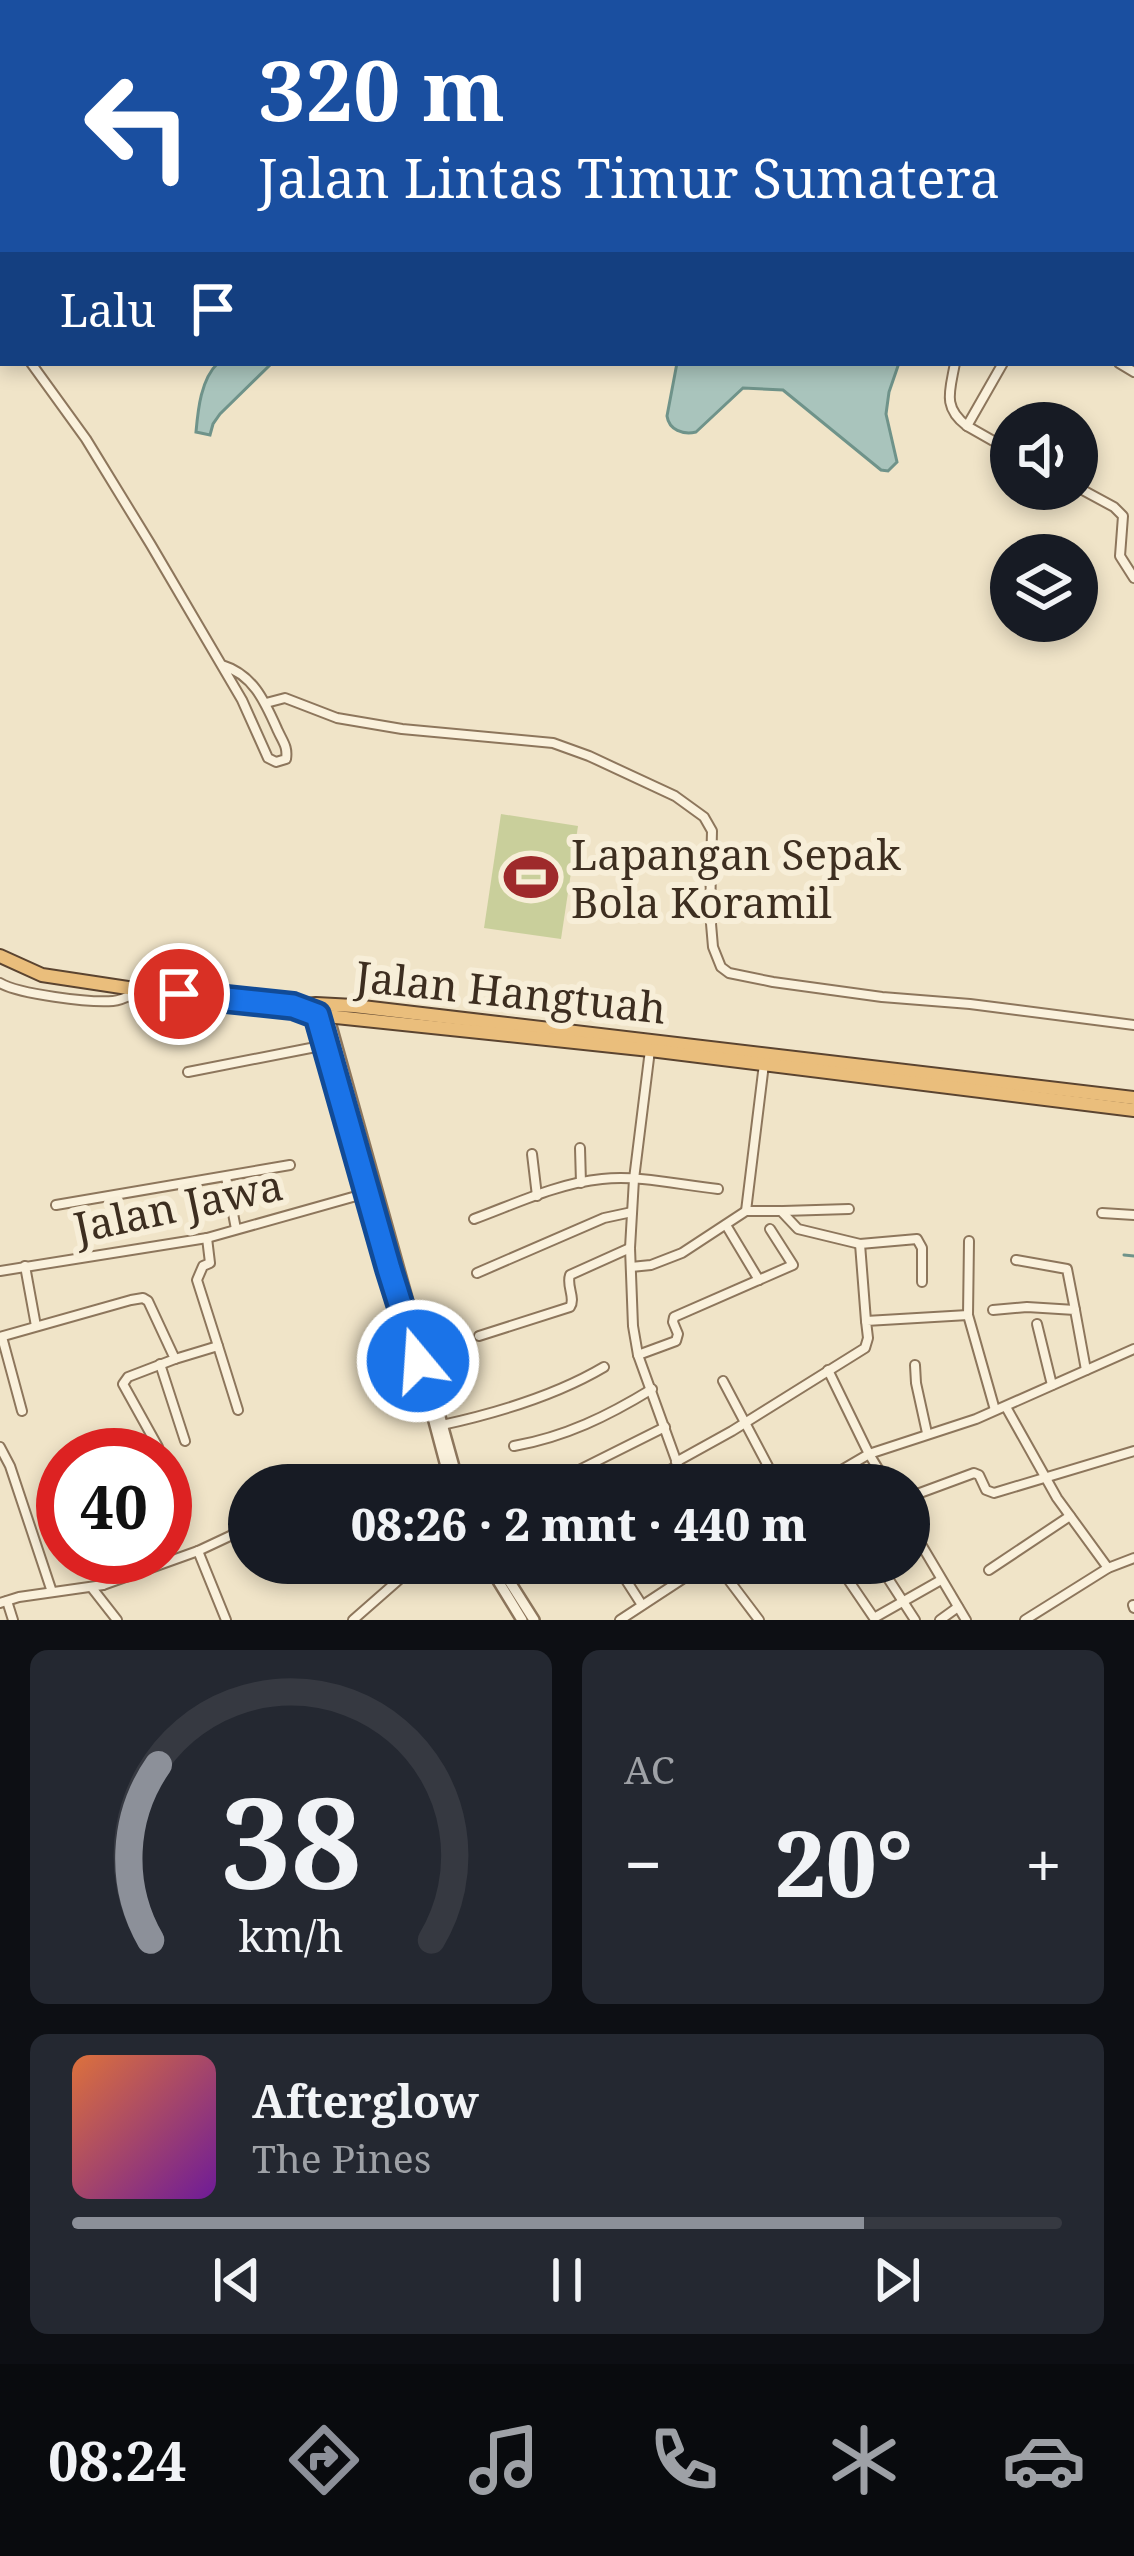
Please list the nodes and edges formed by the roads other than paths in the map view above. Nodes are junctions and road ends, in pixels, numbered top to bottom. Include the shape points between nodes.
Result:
1 (33, 366) edge
2 (956, 366) edge
3 (1001, 366) edge
4 (967, 426) junction
5 (990, 439) edge
6 (1098, 498) edge
7 (1134, 578) edge
8 (221, 665) junction
9 (266, 703) junction
10 (0, 956) edge
11 (0, 984) edge
12 (141, 990) junction
13 (322, 1010) junction
14 (1134, 1024) edge
15 (555, 1035) junction
16 (326, 1045) junction
17 (650, 1050) junction
18 (764, 1064) junction
19 (188, 1072) dead end
20 (1134, 1098) edge
21 (1134, 1110) edge
22 (580, 1148) dead end
23 (362, 1154) junction
24 (532, 1154) dead end
25 (290, 1165) dead end
26 (226, 1177) junction
27 (634, 1179) junction
28 (581, 1183) junction
29 (718, 1189) dead end
30 (367, 1193) junction
31 (537, 1196) junction
32 (56, 1205) dead end
33 (849, 1209) dead end
34 (746, 1211) junction
35 (781, 1211) junction
36 (632, 1212) junction
37 (1102, 1213) dead end
38 (1134, 1215) edge
39 (474, 1220) dead end
40 (726, 1225) junction
41 (236, 1229) junction
42 (770, 1229) dead end
43 (207, 1238) junction
44 (969, 1240) dead end
45 (860, 1244) junction
46 (630, 1248) junction
47 (1016, 1260) dead end
48 (25, 1266) junction
49 (631, 1267) junction
50 (0, 1271) edge
51 (477, 1273) dead end
52 (759, 1281) junction
53 (922, 1282) dead end
54 (993, 1310) dead end
55 (1075, 1310) junction
56 (968, 1316) junction
57 (866, 1321) junction
58 (1037, 1324) dead end
59 (36, 1326) junction
60 (479, 1336) dead end
61 (1, 1337) edge
62 (218, 1346) junction
63 (1134, 1349) edge
64 (638, 1355) junction
65 (175, 1360) junction
66 (160, 1364) junction
67 (915, 1365) dead end
68 (604, 1367) dead end
69 (828, 1370) junction
70 (1086, 1370) junction
71 (723, 1381) dead end
72 (1052, 1385) junction
73 (652, 1389) junction
74 (1000, 1408) junction
75 (238, 1410) dead end
76 (22, 1411) dead end
77 (744, 1424) junction
78 (441, 1426) junction
79 (664, 1427) junction
80 (147, 1428) edge
81 (181, 1428) edge
82 (927, 1433) junction
83 (514, 1445) dead end
84 (0, 1447) edge
85 (1134, 1450) edge
86 (869, 1454) junction
87 (449, 1464) edge
88 (450, 1464) edge
89 (590, 1464) edge
90 (677, 1464) joint
91 (766, 1464) edge
92 (852, 1464) edge
93 (875, 1464) edge
94 (1046, 1479) junction
95 (930, 1489) edge
96 (1070, 1516) junction
97 (228, 1537) edge
98 (198, 1551) junction
99 (192, 1553) edge
100 (1134, 1558) edge
101 (930, 1561) edge
102 (1108, 1568) junction
103 (988, 1570) dead end
104 (941, 1580) junction
105 (106, 1584) edge
106 (394, 1584) edge
107 (501, 1584) edge
108 (511, 1584) edge
109 (628, 1584) edge
110 (677, 1584) edge
111 (729, 1584) edge
112 (850, 1584) edge
113 (892, 1584) edge
114 (103, 1585) joint
115 (92, 1588) junction
116 (52, 1592) junction
117 (904, 1601) junction
118 (3, 1602) edge
119 (642, 1605) junction
120 (958, 1607) junction
121 (631, 1617) edge
122 (13, 1620) edge
123 (117, 1620) edge
124 (226, 1620) edge
125 (352, 1620) edge
126 (522, 1620) edge
127 (534, 1620) edge
128 (620, 1620) edge
129 (759, 1620) edge
130 (916, 1620) edge
131 (940, 1620) edge
132 (966, 1620) edge
133 (1024, 1620) edge

1 - 8 street
2 - 4 street via 950,407
3 - 4 street
4 - 5 street
6 - 7 street via 1123,516 1120,556
8 - 9 street via 251,681
8 - 9 street via 268,758 281,762 288,750
9 - 14 street via 285,698 402,729 553,743 675,796 712,831 713,947 729,973
10 - 12 highway, Jalan Hangtuah via 42,975
11 - 12 street via 109,1001
12 - 13 highway, Jalan Hangtuah
13 - 15 highway, Jalan Hangtuah
13 - 16 street
13 - 23 street
15 - 17 highway, Jalan Hangtuah
15 - 20 highway, Jalan Hangtuah
16 - 19 street
16 - 23 street
17 - 18 highway, Jalan Hangtuah
17 - 27 street
18 - 21 highway, Jalan Hangtuah
18 - 34 street
22 - 28 street
23 - 30 street
23 - 78 street
24 - 31 street
25 - 26 street
26 - 32 street
26 - 41 street
27 - 28 street
27 - 29 street
27 - 36 street
28 - 31 street
30 - 41 street, Jalan Jawa
30 - 87 street
31 - 39 street
33 - 35 street
34 - 35 street
34 - 40 street
35 - 45 street via 799,1229
36 - 46 street
36 - 51 street
37 - 38 street
40 - 49 street via 682,1253
40 - 52 street
41 - 43 street, Jalan Jawa
42 - 52 street via 794,1263
43 - 48 street, Jalan Jawa
43 - 62 street via 210,1263 197,1280
44 - 56 street
45 - 53 street via 917,1239
45 - 57 street
46 - 49 street
46 - 60 street via 569,1275 570,1307
47 - 55 street via 1066,1269
48 - 50 street, Jalan Jawa
48 - 59 street
49 - 64 street
52 - 64 street via 674,1317 677,1339
54 - 55 street
55 - 70 street
56 - 57 street
56 - 74 street
57 - 69 street via 866,1347
58 - 72 street
59 - 61 street
59 - 65 street via 142,1298
61 - 76 street
62 - 65 street
62 - 75 street
63 - 70 street
64 - 73 street
65 - 66 street
66 - 80 street via 123,1384
66 - 81 street
67 - 82 street
68 - 78 street via 497,1413
69 - 77 street
69 - 86 street
70 - 72 street
71 - 77 street
72 - 74 street
73 - 79 street
73 - 83 street via 605,1417
74 - 82 street
74 - 94 street
77 - 90 street
77 - 91 street
78 - 88 street
79 - 89 street
79 - 90 street
82 - 86 street
84 - 116 street
85 - 94 street
86 - 92 street
86 - 93 street
94 - 95 street via 994,1493 974,1473
94 - 96 street
96 - 102 street
96 - 103 street
97 - 98 street
98 - 99 street
98 - 124 street
100 - 102 street
101 - 104 street
102 - 133 street
104 - 117 street
104 - 120 street
105 - 114 street
106 - 125 street
107 - 126 street
108 - 127 street
109 - 119 street
110 - 119 street
111 - 129 street
112 - 117 street via 872,1617
113 - 117 street
114 - 115 street
115 - 116 street
115 - 123 street
116 - 118 street
117 - 130 street
118 - 122 street
119 - 121 street
120 - 131 street
120 - 132 street
121 - 128 street

